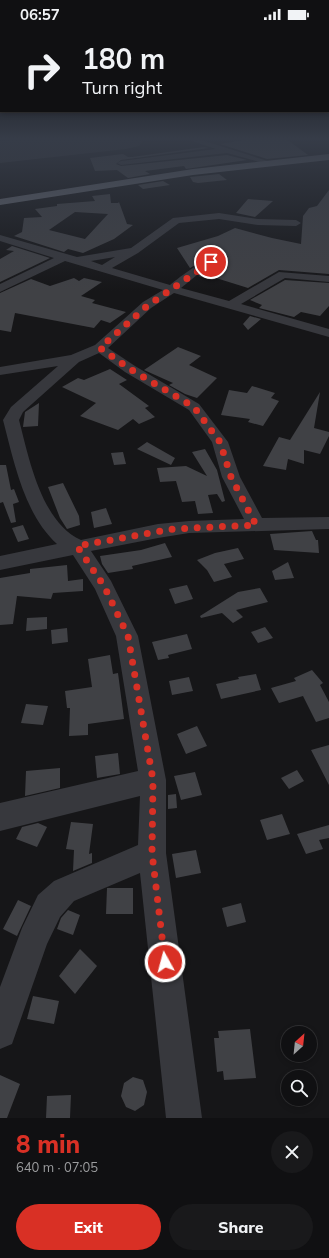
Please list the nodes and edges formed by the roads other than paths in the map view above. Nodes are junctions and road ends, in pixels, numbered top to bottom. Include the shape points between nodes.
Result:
1 (77, 189) edge
2 (0, 202) edge
3 (296, 223) dead end
4 (0, 238) edge
5 (134, 251) junction
6 (64, 257) junction
7 (222, 258) dead end
8 (76, 260) junction
9 (102, 269) junction
10 (329, 279) edge
11 (0, 288) edge
12 (172, 290) junction
13 (231, 305) junction
14 (329, 333) edge
15 (100, 348) junction
16 (74, 359) junction
17 (0, 371) edge
18 (329, 523) edge
19 (256, 525) junction
20 (77, 546) junction
21 (0, 563) edge
22 (153, 780) junction
23 (0, 817) edge
24 (152, 853) junction
25 (0, 1032) edge
26 (184, 1118) edge

1 - 2 highway
3 - 5 street via 258,222 219,216 176,220
4 - 6 street
5 - 8 street
5 - 9 street
6 - 8 street
6 - 11 street
7 - 12 street via 193,273
8 - 9 street
9 - 12 street
10 - 13 street via 284,274
12 - 13 street
12 - 15 street via 147,306
13 - 14 street
15 - 16 street
15 - 19 street via 194,407 220,442 231,477
16 - 17 street
16 - 20 street via 16,410 11,420 27,481 54,531 64,540
18 - 19 street
19 - 20 street via 173,529
20 - 21 street
20 - 22 street via 104,586 128,636
22 - 23 street
22 - 24 street
24 - 25 street via 64,891 50,906 33,938
24 - 26 street

